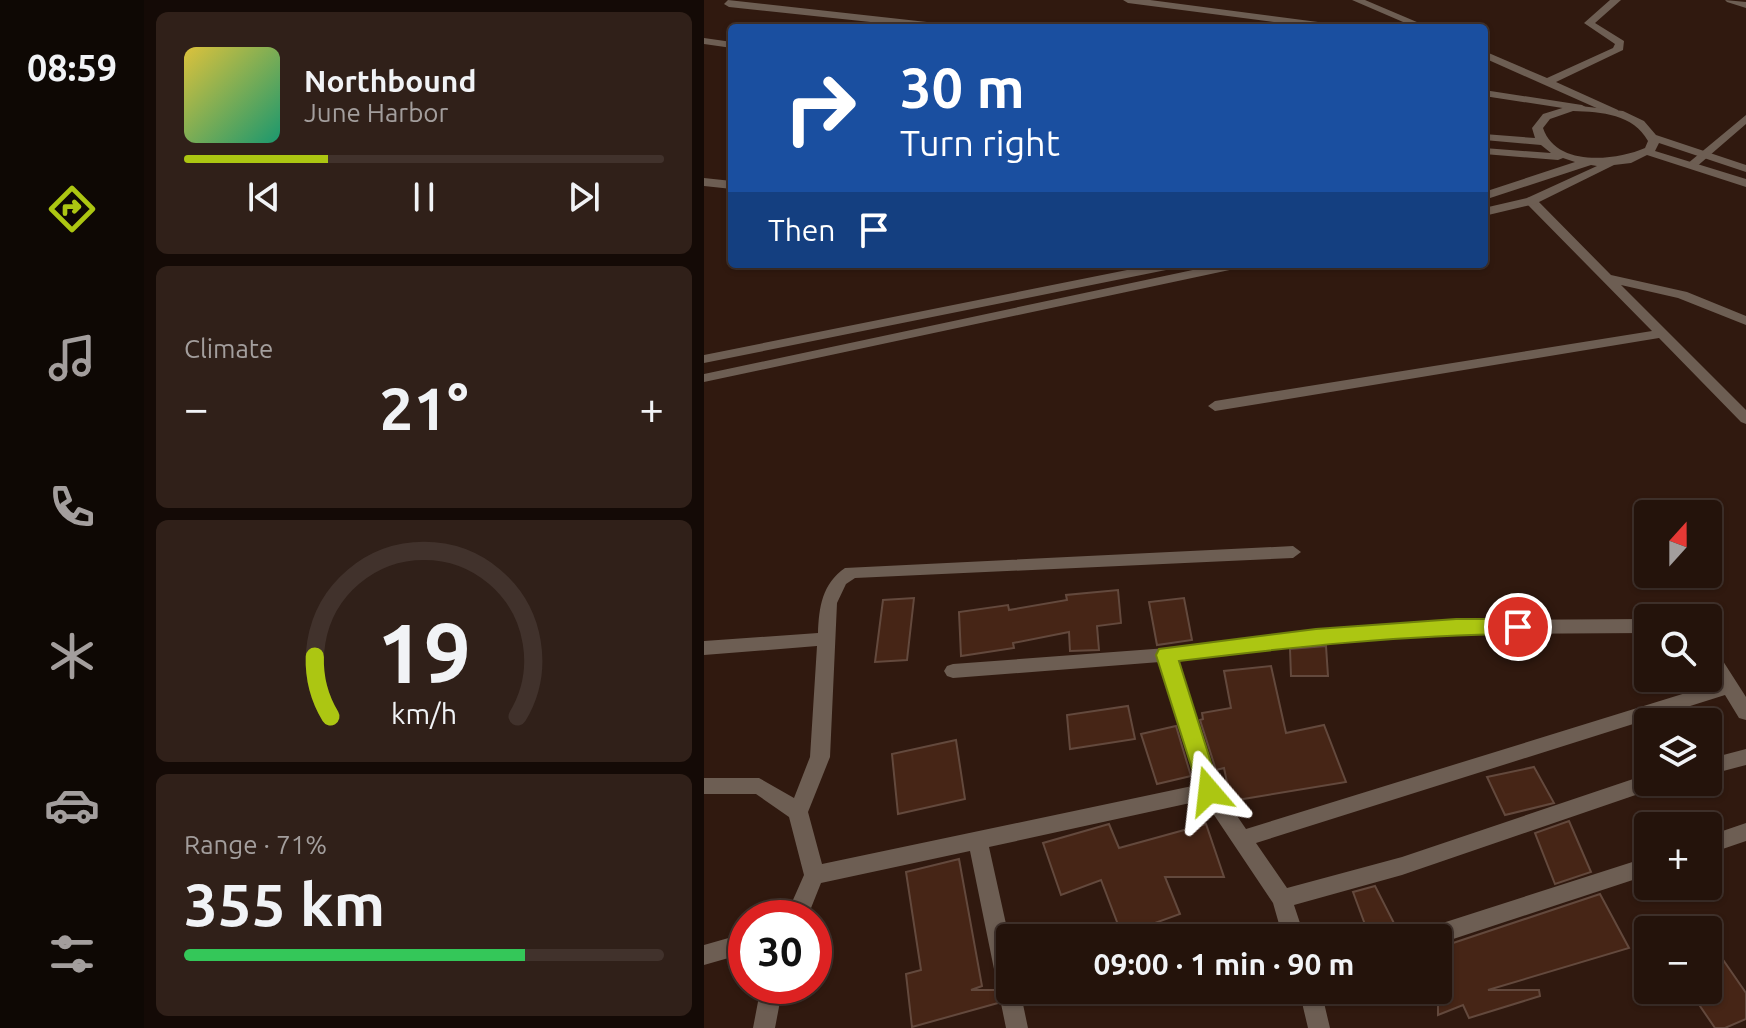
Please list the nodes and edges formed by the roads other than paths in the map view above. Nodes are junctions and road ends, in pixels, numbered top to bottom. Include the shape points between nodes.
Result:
1 (734, 0) edge
2 (1128, 0) edge
3 (1357, 0) edge
4 (1616, 0) edge
5 (1730, 0) edge
6 (1746, 5) edge
7 (916, 24) edge
8 (1311, 24) edge
9 (1416, 24) edge
10 (704, 41) edge
11 (728, 44) edge
12 (704, 52) edge
13 (728, 55) edge
14 (1488, 56) edge
15 (1548, 82) junction
16 (1488, 94) edge
17 (1582, 108) junction
18 (1614, 112) junction
19 (1746, 118) edge
20 (1488, 137) edge
21 (1652, 137) junction
22 (1541, 142) junction
23 (1488, 151) edge
24 (1648, 152) junction
25 (1703, 156) junction
26 (1568, 157) junction
27 (1587, 162) junction
28 (1613, 163) junction
29 (1691, 166) junction
30 (1746, 169) edge
31 (704, 182) edge
32 (1746, 183) edge
33 (728, 185) edge
34 (1488, 189) edge
35 (1501, 192) junction
36 (1488, 195) edge
37 (1531, 201) junction
38 (1488, 211) edge
39 (1156, 268) edge
40 (1220, 268) edge
41 (1606, 278) junction
42 (1746, 321) edge
43 (1660, 334) junction
44 (704, 359) edge
45 (704, 378) edge
46 (1215, 406) dead end
47 (1746, 419) edge
48 (1293, 552) dead end
49 (1634, 626) edge
50 (826, 639) junction
51 (704, 648) edge
52 (1167, 655) junction
53 (953, 671) dead end
54 (1722, 675) edge
55 (1729, 687) junction
56 (1746, 713) edge
57 (1746, 757) edge
58 (1722, 763) edge
59 (704, 786) edge
60 (1634, 787) edge
61 (1209, 791) junction
62 (798, 812) junction
63 (1746, 832) edge
64 (1241, 839) junction
65 (978, 840) junction
66 (1722, 840) edge
67 (1634, 871) edge
68 (814, 875) junction
69 (1282, 899) junction
70 (804, 900) edge
71 (1290, 924) edge
72 (1452, 930) edge
73 (728, 948) edge
74 (704, 955) edge
75 (769, 1004) edge
76 (1313, 1004) edge
77 (764, 1028) edge
78 (1017, 1028) edge
79 (1319, 1028) edge

1 - 7 street via 729,4
2 - 8 street
3 - 9 street
4 - 15 street via 1589,23 1616,39 1618,50
5 - 6 street
10 - 11 street
12 - 13 street
14 - 15 street
15 - 18 street
16 - 17 street
17 - 18 street
17 - 22 street via 1544,117 1537,124
18 - 21 street via 1641,123
19 - 25 street
20 - 22 street
21 - 24 street
21 - 25 street
22 - 26 street
23 - 26 street
24 - 28 street
24 - 29 street
25 - 29 street
25 - 30 street
26 - 27 street
27 - 28 street
27 - 35 street
28 - 37 street
29 - 32 street
31 - 33 street
34 - 35 street
35 - 36 street
37 - 38 street
37 - 41 street
39 - 44 street
40 - 45 street
41 - 42 street via 1682,295
41 - 43 street
43 - 46 street
43 - 47 street
48 - 50 street via 851,572 840,580 828,603
49 - 52 street via 1456,627 1316,636
50 - 51 street
50 - 62 street via 820,757
52 - 53 street
52 - 61 street
54 - 55 street
55 - 56 street
55 - 64 street
57 - 58 street
59 - 62 street via 759,786
60 - 69 street via 1402,866
61 - 64 street
61 - 65 street
62 - 68 street
63 - 66 street
64 - 69 street
65 - 68 street
65 - 78 street
67 - 72 street
68 - 70 street
69 - 71 street
73 - 74 street
75 - 77 street
76 - 79 street

